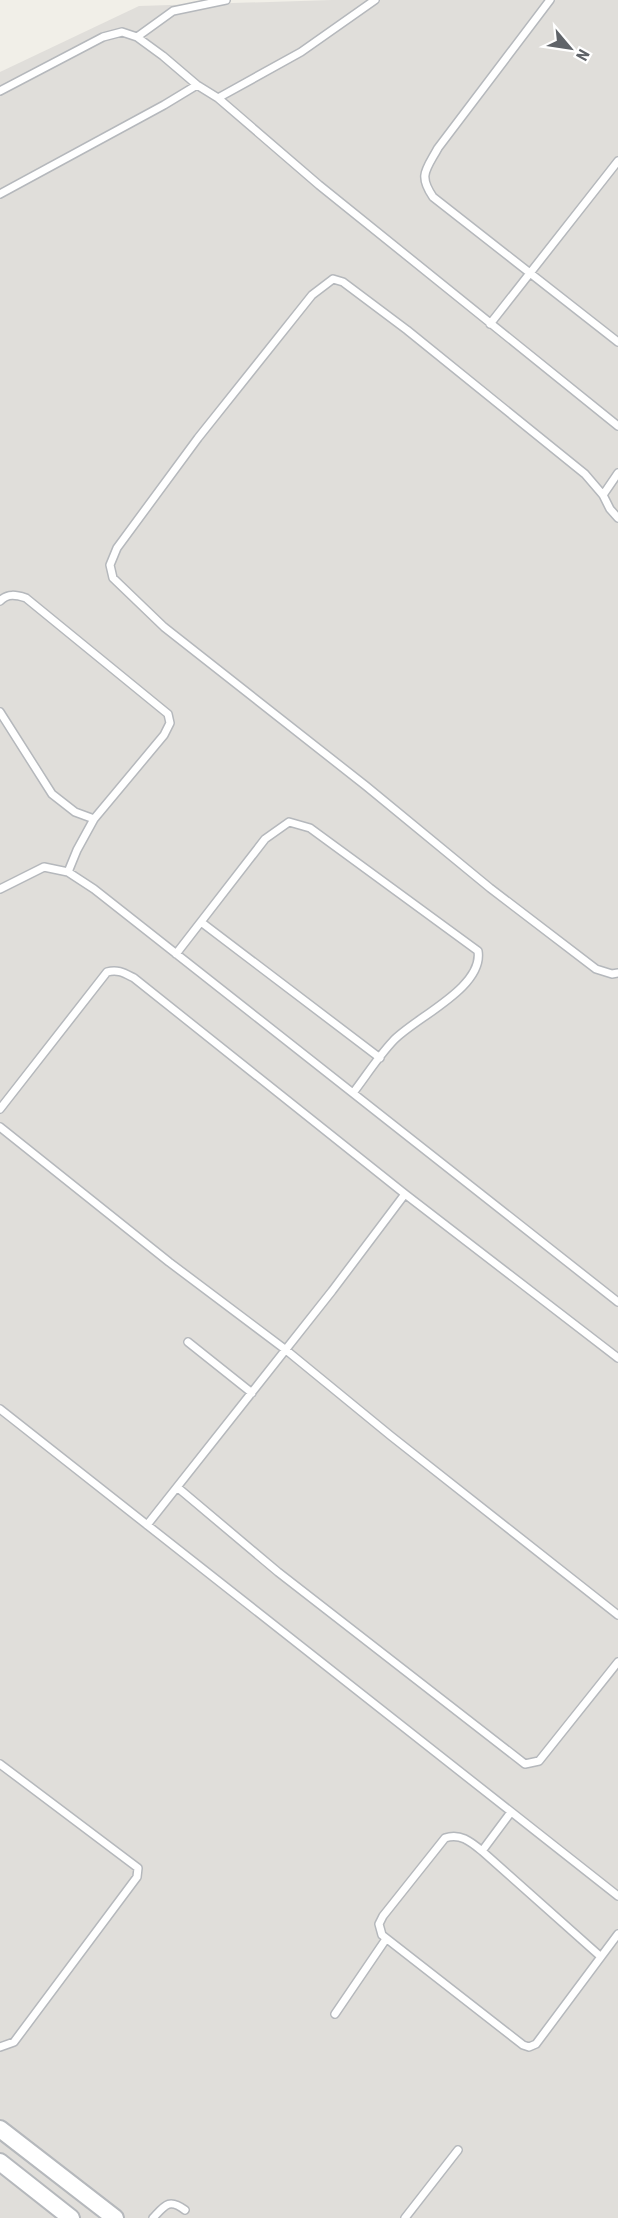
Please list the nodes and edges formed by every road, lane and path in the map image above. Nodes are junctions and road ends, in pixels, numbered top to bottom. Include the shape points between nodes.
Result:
1 (226, 0) edge
2 (375, 0) edge
3 (550, 0) edge
4 (137, 37) junction
5 (197, 85) junction
6 (0, 91) edge
7 (218, 98) junction
8 (618, 161) edge
9 (0, 194) edge
10 (530, 273) junction
11 (490, 324) junction
12 (618, 342) edge
13 (618, 426) edge
14 (618, 473) edge
15 (603, 495) junction
16 (618, 518) edge
17 (0, 601) edge
18 (0, 712) edge
19 (94, 819) junction
20 (68, 872) junction
21 (0, 889) edge
22 (201, 921) junction
23 (176, 954) junction
24 (618, 974) edge
25 (380, 1058) junction
26 (353, 1093) junction
27 (0, 1109) edge
28 (0, 1127) edge
29 (405, 1194) junction
30 (618, 1302) edge
31 (188, 1342) dead end
32 (286, 1350) junction
33 (618, 1358) edge
34 (252, 1393) junction
35 (0, 1409) edge
36 (177, 1486) junction
37 (147, 1525) junction
38 (618, 1615) edge
39 (618, 1662) edge
40 (0, 1764) edge
41 (511, 1812) junction
42 (482, 1851) junction
43 (618, 1896) edge
44 (618, 1934) edge
45 (386, 1939) junction
46 (600, 1956) junction
47 (335, 2014) dead end
48 (0, 2047) edge
49 (0, 2128) edge
50 (458, 2150) dead end
51 (0, 2162) edge
52 (185, 2210) dead end
53 (71, 2218) edge
54 (115, 2218) edge
55 (153, 2218) edge
56 (405, 2218) edge

1 - 4 lane via 173,11
2 - 7 lane via 301,52
3 - 10 lane via 438,148 426,170 424,184 433,197
4 - 5 lane
4 - 6 lane via 122,32 103,37
5 - 7 lane
5 - 9 lane
7 - 11 lane
8 - 10 lane
10 - 11 lane
10 - 12 lane
11 - 13 lane
14 - 15 lane
15 - 16 lane
15 - 24 lane via 585,474 407,330 343,282 333,279 312,295 198,438 117,548 110,565 113,578 121,587 235,685 596,969
17 - 19 lane via 13,595 26,598 168,714 170,723 164,735
18 - 19 lane via 52,794 75,812
19 - 20 lane
20 - 21 lane via 44,867
20 - 23 lane
22 - 23 lane
22 - 25 lane
22 - 25 lane via 265,839 289,822 310,828 478,951 479,959 468,981 393,1041
23 - 26 lane
25 - 26 lane
26 - 30 lane
27 - 29 lane via 107,972 115,970 134,978
28 - 32 lane
29 - 32 lane
29 - 33 lane
31 - 34 lane
32 - 34 lane
32 - 38 lane
34 - 36 lane
35 - 37 lane
36 - 37 lane
36 - 39 lane via 278,1572 525,1764 539,1761
37 - 41 lane
40 - 48 lane via 138,1868 137,1877 14,2042
41 - 42 lane
41 - 43 lane
42 - 45 lane via 469,1840 445,1838 383,1916 379,1929
42 - 46 lane
44 - 46 lane
45 - 46 lane via 529,2047 536,2044
45 - 47 lane
49 - 54 street
50 - 56 lane
51 - 53 street
52 - 55 lane via 170,2203

